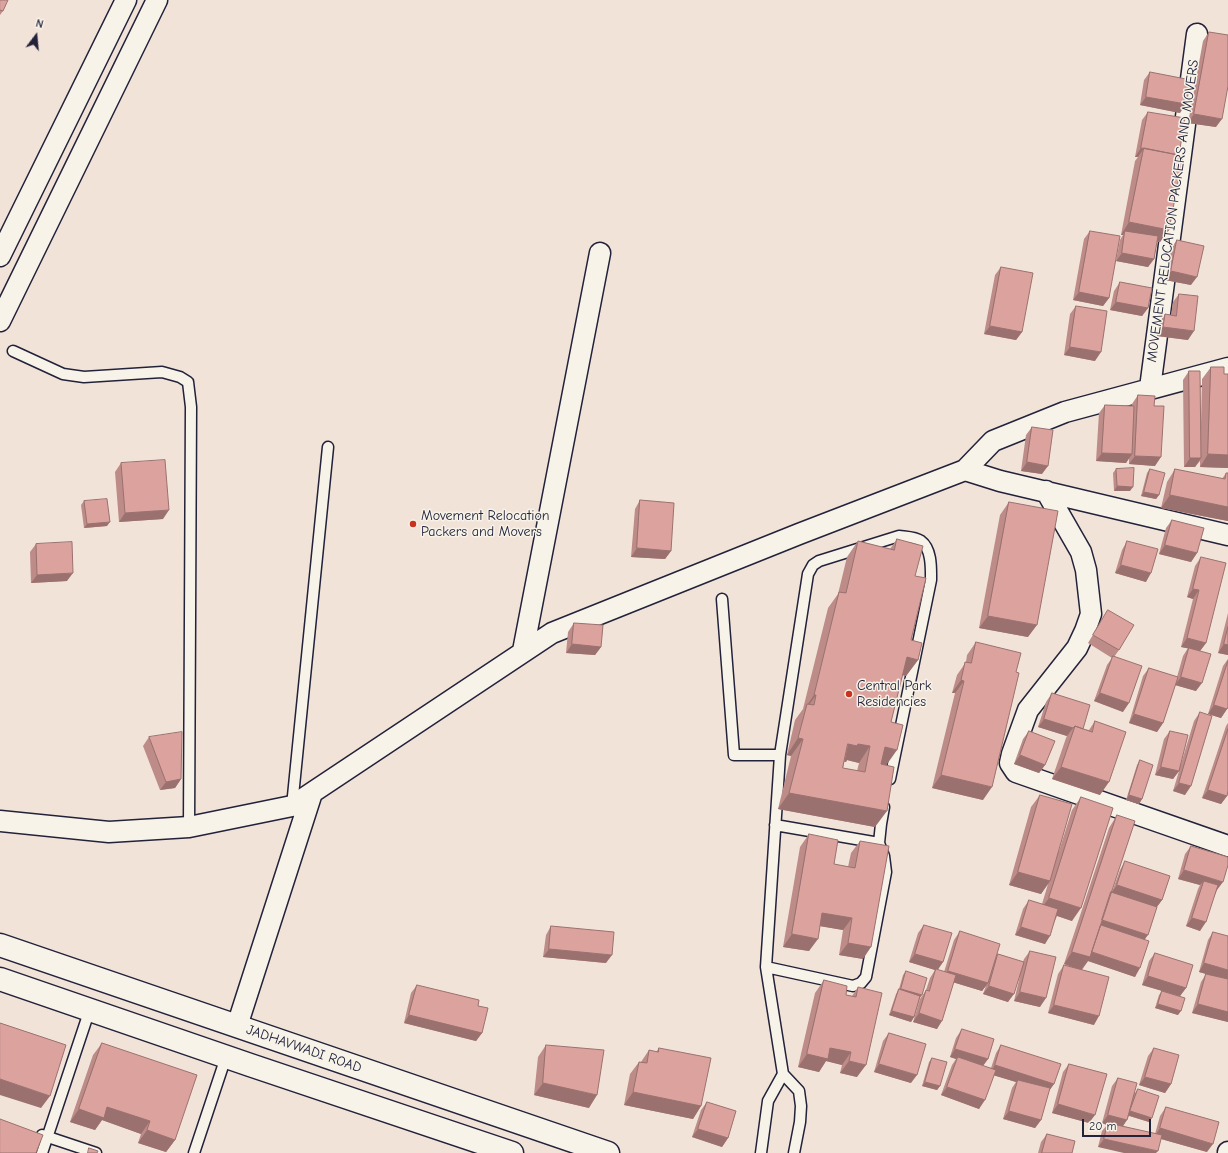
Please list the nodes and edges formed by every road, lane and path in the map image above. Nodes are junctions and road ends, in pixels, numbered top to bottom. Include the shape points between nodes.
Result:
1 (126, 0) edge
2 (158, 0) edge
3 (1197, 34) dead end
4 (77, 100) junction
5 (102, 112) junction
6 (600, 253) dead end
7 (0, 256) edge
8 (0, 321) edge
9 (13, 351) dead end
10 (1228, 368) edge
11 (1150, 388) junction
12 (328, 447) dead end
13 (965, 470) junction
14 (1046, 492) junction
15 (1228, 535) edge
16 (722, 599) dead end
17 (523, 651) junction
18 (780, 755) junction
19 (888, 786) edge
20 (312, 793) junction
21 (885, 801) edge
22 (292, 806) junction
23 (0, 821) edge
24 (775, 825) junction
25 (189, 827) junction
26 (879, 843) junction
27 (1228, 846) edge
28 (0, 945) edge
29 (766, 967) junction
30 (0, 979) edge
31 (90, 1009) junction
32 (238, 1026) junction
33 (226, 1057) junction
34 (783, 1074) junction
35 (34, 1132) edge
36 (47, 1137) junction
37 (558, 1145) edge
38 (604, 1152) edge
39 (42, 1153) edge
40 (96, 1153) edge
41 (194, 1153) edge
42 (512, 1153) edge
43 (761, 1153) edge
44 (794, 1153) edge

1 - 4 street
2 - 5 street
3 - 11 street, MOVEMENT RELOCATION PACKERS AND MOVERS
4 - 5 street
4 - 7 street
5 - 8 street
6 - 17 street
9 - 25 lane via 63,374 84,377 162,372 188,382 191,407
10 - 11 street
11 - 13 street via 1065,412 994,441
12 - 22 lane
13 - 14 street
13 - 17 street via 552,633
14 - 15 street
14 - 27 street via 1081,552 1086,570 1090,614 1077,648 1028,710 1010,764 1016,772
16 - 18 lane via 734,755
17 - 20 street
18 - 19 lane via 808,574 813,565 899,536 912,538 921,541 927,549 931,564 931,580
18 - 24 lane
20 - 22 street
20 - 32 street
21 - 26 lane
22 - 25 street
23 - 25 street via 110,832
24 - 26 lane
24 - 29 lane
26 - 29 lane via 886,872 866,978 862,983 853,986
28 - 32 street, JADHAVWADI ROAD
29 - 34 lane
30 - 31 street
31 - 33 street
31 - 36 lane
32 - 37 street, JADHAVWADI ROAD
33 - 41 lane
33 - 42 street
34 - 43 lane via 768,1101
34 - 44 lane via 799,1091 800,1122
35 - 36 lane
36 - 39 lane
36 - 40 lane
37 - 38 street, JADHAVWADI ROAD

